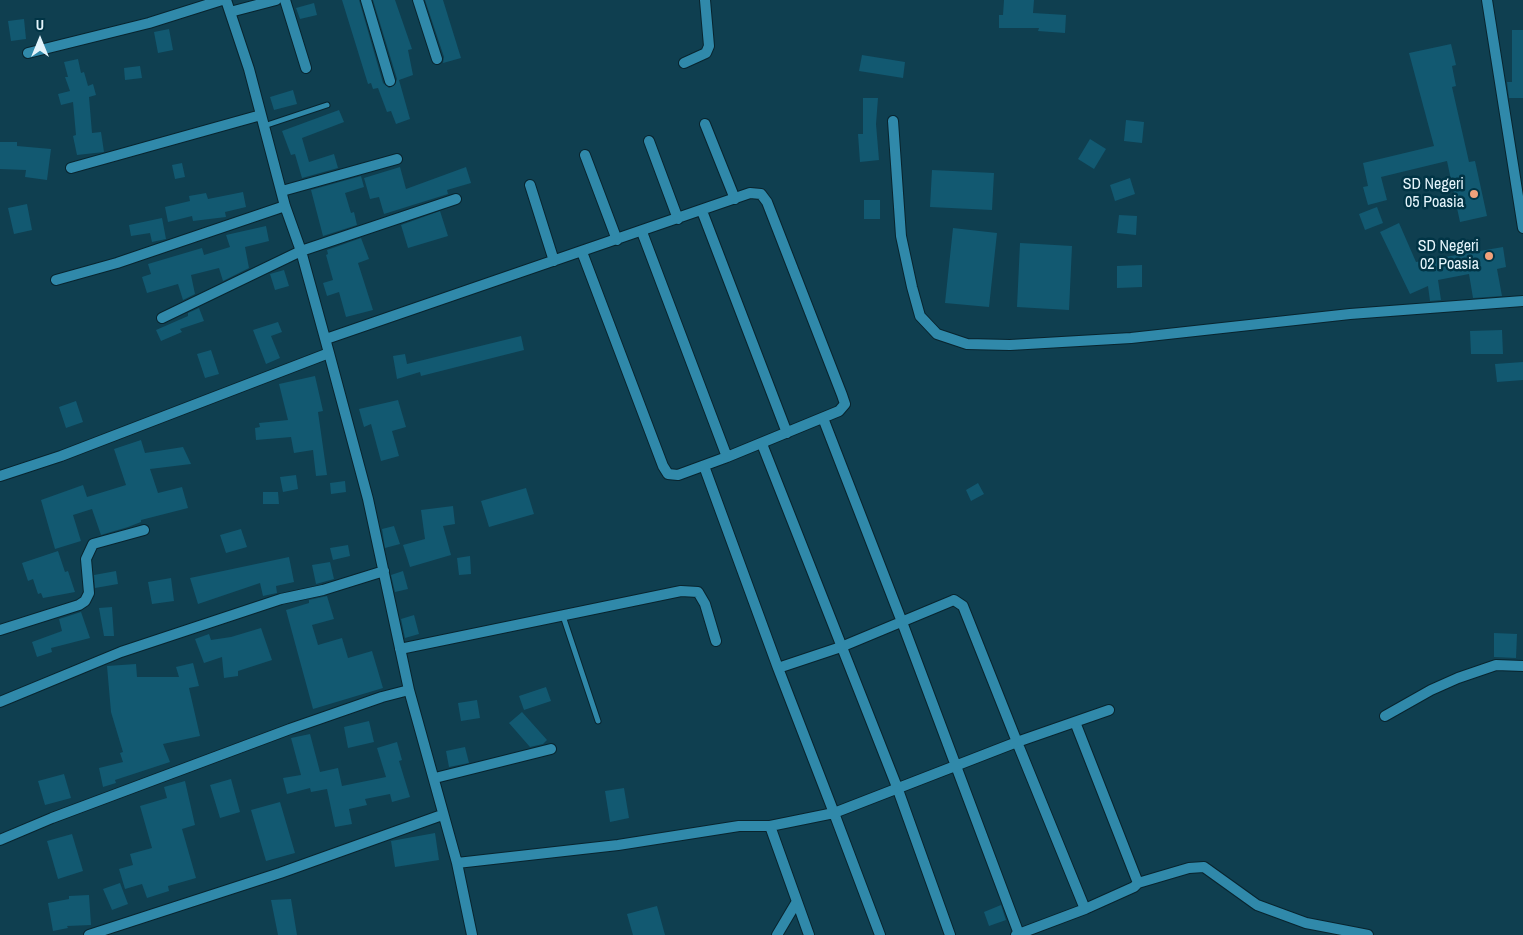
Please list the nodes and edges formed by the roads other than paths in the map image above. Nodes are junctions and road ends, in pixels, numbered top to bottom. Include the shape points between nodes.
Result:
1 (224, 0) edge
2 (276, 0) edge
3 (285, 0) edge
4 (366, 0) edge
5 (418, 0) edge
6 (705, 0) edge
7 (1487, 0) edge
8 (230, 12) junction
9 (28, 53) dead end
10 (437, 59) dead end
11 (684, 63) dead end
12 (306, 68) dead end
13 (390, 81) dead end
14 (327, 105) dead end
15 (261, 115) junction
16 (893, 121) dead end
17 (705, 124) dead end
18 (264, 126) junction
19 (649, 141) dead end
20 (585, 155) dead end
21 (396, 158) dead end
22 (71, 168) dead end
23 (530, 185) dead end
24 (282, 191) junction
25 (456, 199) dead end
26 (735, 199) junction
27 (285, 206) junction
28 (702, 211) junction
29 (678, 219) junction
30 (1523, 228) edge
31 (642, 232) junction
32 (617, 240) junction
33 (301, 251) junction
34 (582, 252) junction
35 (554, 262) junction
36 (56, 280) dead end
37 (1523, 301) edge
38 (162, 318) dead end
39 (326, 339) junction
40 (330, 353) junction
41 (823, 418) junction
42 (787, 433) junction
43 (762, 444) junction
44 (727, 457) junction
45 (704, 466) junction
46 (0, 476) edge
47 (144, 530) dead end
48 (384, 571) junction
49 (563, 616) junction
50 (902, 622) junction
51 (0, 630) edge
52 (716, 642) dead end
53 (842, 646) junction
54 (400, 648) junction
55 (1523, 666) edge
56 (778, 668) junction
57 (409, 690) junction
58 (0, 702) edge
59 (1109, 710) dead end
60 (1385, 716) dead end
61 (598, 721) dead end
62 (1075, 722) junction
63 (1017, 742) junction
64 (551, 749) dead end
65 (956, 765) junction
66 (435, 778) junction
67 (897, 787) junction
68 (834, 812) junction
69 (442, 815) junction
70 (770, 826) junction
71 (0, 840) edge
72 (457, 864) junction
73 (1138, 883) junction
74 (796, 903) junction
75 (1085, 909) junction
76 (1018, 934) edge
77 (89, 935) edge
78 (472, 935) edge
79 (777, 935) edge
80 (809, 935) edge
81 (880, 935) edge
82 (950, 935) edge
83 (1368, 935) edge

1 - 8 street
1 - 9 street via 149,23
2 - 8 street
3 - 12 street
4 - 13 street
5 - 10 street
6 - 11 street via 709,46 706,53
7 - 30 street
8 - 15 street
14 - 18 lane
15 - 18 street
15 - 22 street
16 - 37 street via 902,236 920,316 937,334 967,344 1010,346 1131,338 1350,314
17 - 26 street
18 - 24 street
19 - 29 street
20 - 32 street
21 - 24 street
23 - 35 street
24 - 27 street
25 - 33 street
26 - 28 street
26 - 41 street via 750,193 761,194 767,202 845,404 839,411
27 - 33 street
27 - 36 street via 117,263
28 - 29 street
28 - 42 street
29 - 31 street
31 - 32 street
31 - 44 street
32 - 34 street
33 - 38 street
33 - 39 street
34 - 35 street
34 - 45 street via 663,466 668,474 678,475
35 - 39 street
39 - 40 street
40 - 46 street via 61,456
40 - 48 street
41 - 42 street
41 - 50 street
42 - 43 street
43 - 44 street
43 - 53 street
44 - 45 street
45 - 56 street
47 - 51 street via 98,540 93,544 86,559 89,593 85,601
48 - 54 street
48 - 58 street via 281,599 121,652
49 - 52 street via 681,592 698,592 705,604
49 - 54 street
49 - 61 lane
50 - 53 street
50 - 63 street via 954,600 963,606
50 - 65 street
53 - 56 street
53 - 67 street
54 - 57 street
55 - 60 street via 1496,665 1458,678
56 - 68 street
57 - 66 street
57 - 71 street via 299,726
59 - 62 street
62 - 63 street
62 - 73 street
63 - 65 street
63 - 75 street
64 - 66 street
65 - 67 street
65 - 76 street
66 - 69 street
67 - 68 street
67 - 82 street
68 - 70 street
68 - 81 street
69 - 72 street
69 - 77 street via 280,873
70 - 72 street via 739,826 618,845
70 - 74 street
72 - 78 street
73 - 75 street via 1134,888
73 - 83 street via 1204,867 1257,905 1306,923
74 - 79 street
74 - 80 street
75 - 76 street

